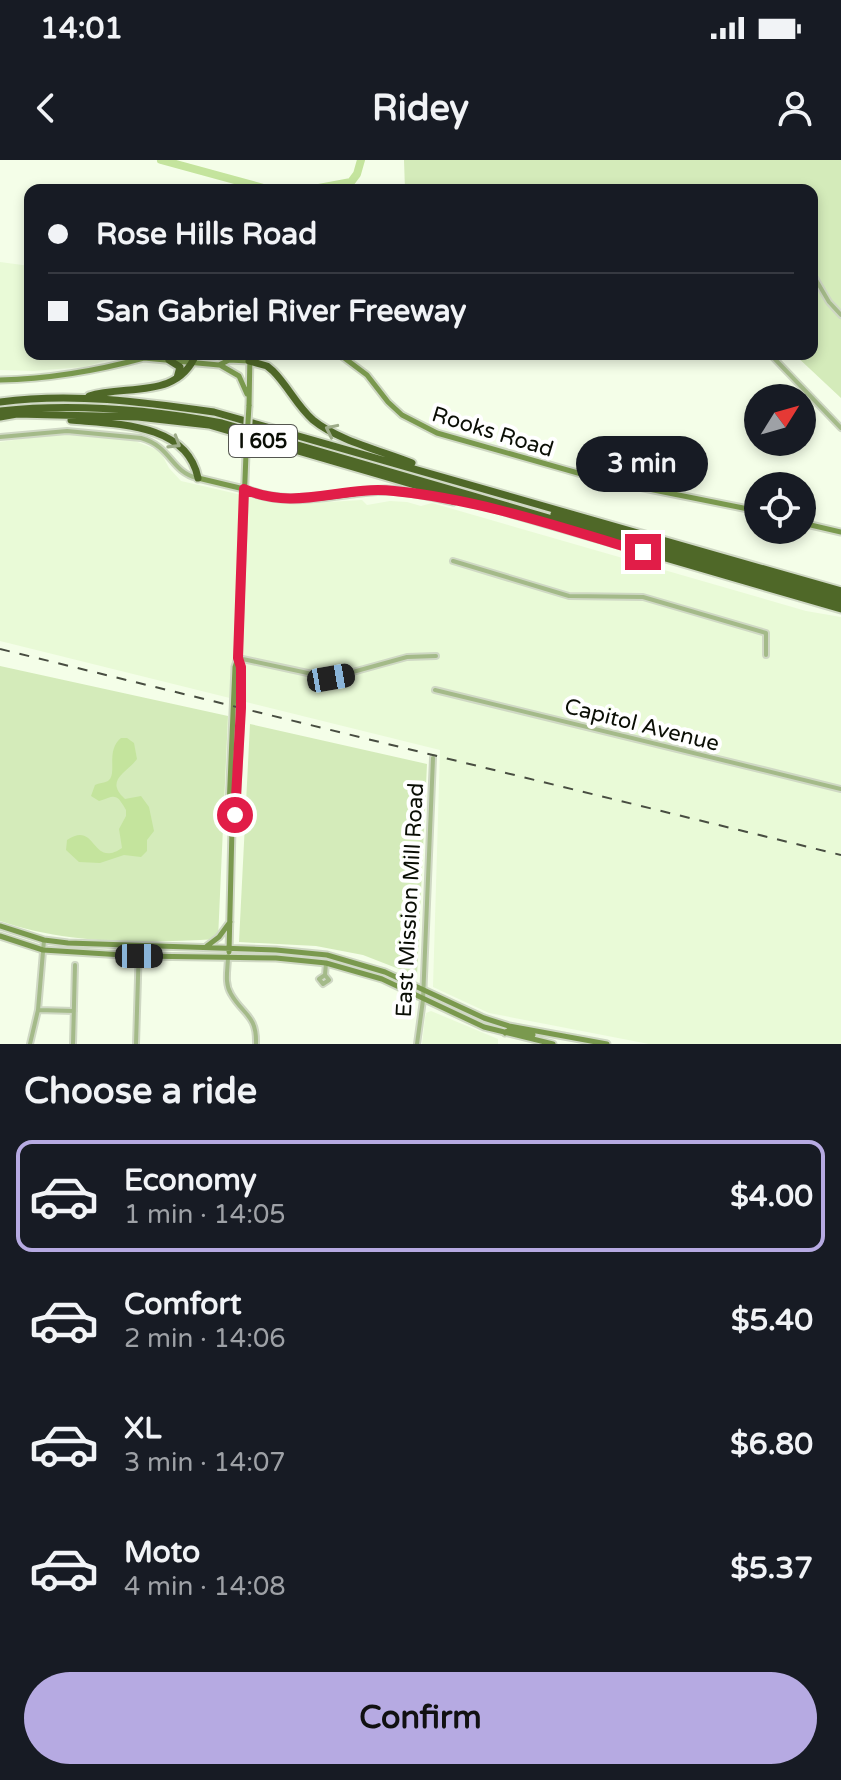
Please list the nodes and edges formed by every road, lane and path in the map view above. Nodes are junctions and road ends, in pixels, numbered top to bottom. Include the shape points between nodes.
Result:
1 (818, 283) edge
2 (841, 315) edge
3 (130, 360) edge
4 (169, 360) edge
5 (193, 360) edge
6 (201, 360) edge
7 (229, 360) edge
8 (249, 360) edge
9 (255, 360) edge
10 (347, 360) edge
11 (776, 360) edge
12 (219, 365) junction
13 (177, 378) junction
14 (0, 380) edge
15 (248, 396) junction
16 (83, 398) junction
17 (131, 401) junction
18 (0, 402) edge
19 (0, 412) edge
20 (17, 414) junction
21 (841, 428) edge
22 (0, 437) edge
23 (377, 458) junction
24 (198, 478) junction
25 (455, 480) junction
26 (244, 489) junction
27 (744, 508) edge
28 (502, 510) junction
29 (816, 526) edge
30 (841, 532) edge
31 (453, 561) dead end
32 (841, 591) edge
33 (841, 597) edge
34 (841, 606) edge
35 (766, 655) dead end
36 (436, 656) dead end
37 (238, 658) junction
38 (435, 690) dead end
39 (433, 758) dead end
40 (841, 789) edge
41 (231, 921) junction
42 (0, 926) edge
43 (0, 936) edge
44 (44, 940) junction
45 (139, 945) junction
46 (203, 948) junction
47 (43, 950) junction
48 (229, 952) junction
49 (139, 956) junction
50 (326, 959) junction
51 (75, 965) dead end
52 (325, 973) dead end
53 (423, 991) junction
54 (423, 1000) junction
55 (38, 1010) junction
56 (74, 1011) junction
57 (504, 1034) junction
58 (546, 1035) junction
59 (30, 1044) edge
60 (73, 1044) edge
61 (136, 1044) edge
62 (256, 1044) edge
63 (417, 1044) edge
64 (553, 1044) edge
65 (607, 1044) edge

1 - 2 street
3 - 14 main road via 58,377
4 - 13 highway via 180,367
5 - 13 highway
6 - 12 main road
7 - 12 main road
8 - 15 main road
25 -> 9 highway via 316,422 273,371
10 - 27 main road, Rooks Road via 402,415 437,433 599,479
11 - 21 street
12 - 15 main road via 239,376
13 - 16 highway via 155,388
15 - 26 main road, bridge
16 - 17 highway, I 605
16 - 18 highway, I 605
17 - 19 highway via 46,404
17 - 23 highway, I 605 via 214,412
19 - 20 highway, I 605
19 - 34 highway via 93,407 222,423
20 -> 24 highway via 154,432 188,451
20 - 28 highway, I 605 via 209,425
22 - 24 street via 67,431 141,438 167,452 182,473
23 - 25 highway, I 605
23 - 33 highway via 387,466
24 - 26 main road
25 - 32 highway, I 605
26 - 28 highway via 294,500 391,490
26 - 37 main road
28 - 34 highway, I 605
29 - 30 main road
31 - 35 street via 569,596 643,597 766,633
36 - 37 street via 407,657 331,678
37 - 41 main road via 229,807
38 - 40 street, Capitol Avenue
39 - 53 street, East Mission Mill Road
41 - 46 main road
41 - 48 main road
42 - 44 main road
43 - 47 main road
44 - 45 main road
44 - 47 street
45 - 46 main road
45 - 49 street
46 - 48 main road
47 - 49 main road
47 - 55 street
48 - 49 main road
48 - 50 main road
48 - 50 main road
48 - 62 street via 227,984 252,1018
49 - 61 street
50 - 52 street
50 - 53 main road via 385,972
50 - 54 main road
51 - 56 street
53 - 54 street, East Mission Mill Road
53 - 58 main road via 484,1018
54 - 57 main road
54 - 63 street, East Mission Mill Road
55 - 56 street
55 - 59 street
56 - 60 street
57 - 58 main road via 509,1030
57 - 64 main road
58 - 65 main road

